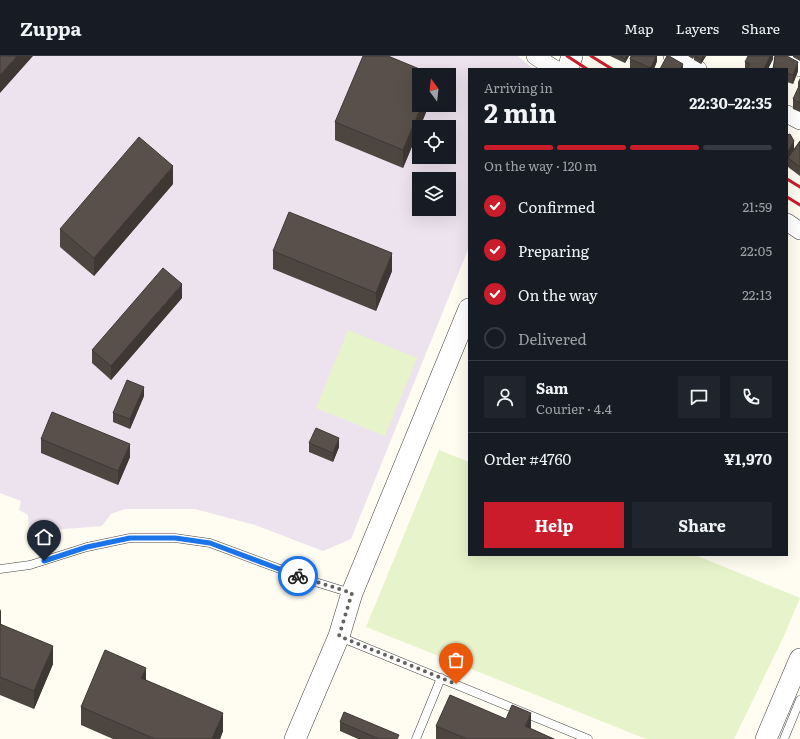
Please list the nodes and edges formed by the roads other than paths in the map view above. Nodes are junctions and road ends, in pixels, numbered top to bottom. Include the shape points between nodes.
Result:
1 (535, 56) edge
2 (572, 56) edge
3 (672, 56) edge
4 (775, 59) edge
5 (553, 68) edge
6 (568, 68) edge
7 (696, 68) edge
8 (800, 68) edge
9 (788, 115) edge
10 (800, 121) edge
11 (788, 223) edge
12 (800, 231) edge
13 (468, 311) edge
14 (0, 569) edge
15 (352, 593) junction
16 (339, 636) junction
17 (800, 659) edge
18 (441, 678) junction
19 (800, 700) edge
20 (295, 739) edge
21 (416, 739) edge
22 (588, 739) edge
23 (766, 739) edge
24 (784, 739) edge

1 - 5 street
2 - 6 street
3 - 7 street
4 - 8 street
9 - 10 street
11 - 12 street
13 - 15 street
14 - 15 lane via 30,565 87,547 130,538 175,538 210,543
15 - 16 street
16 - 18 lane
16 - 20 street
17 - 23 street
18 - 21 lane
18 - 22 lane
19 - 24 lane

